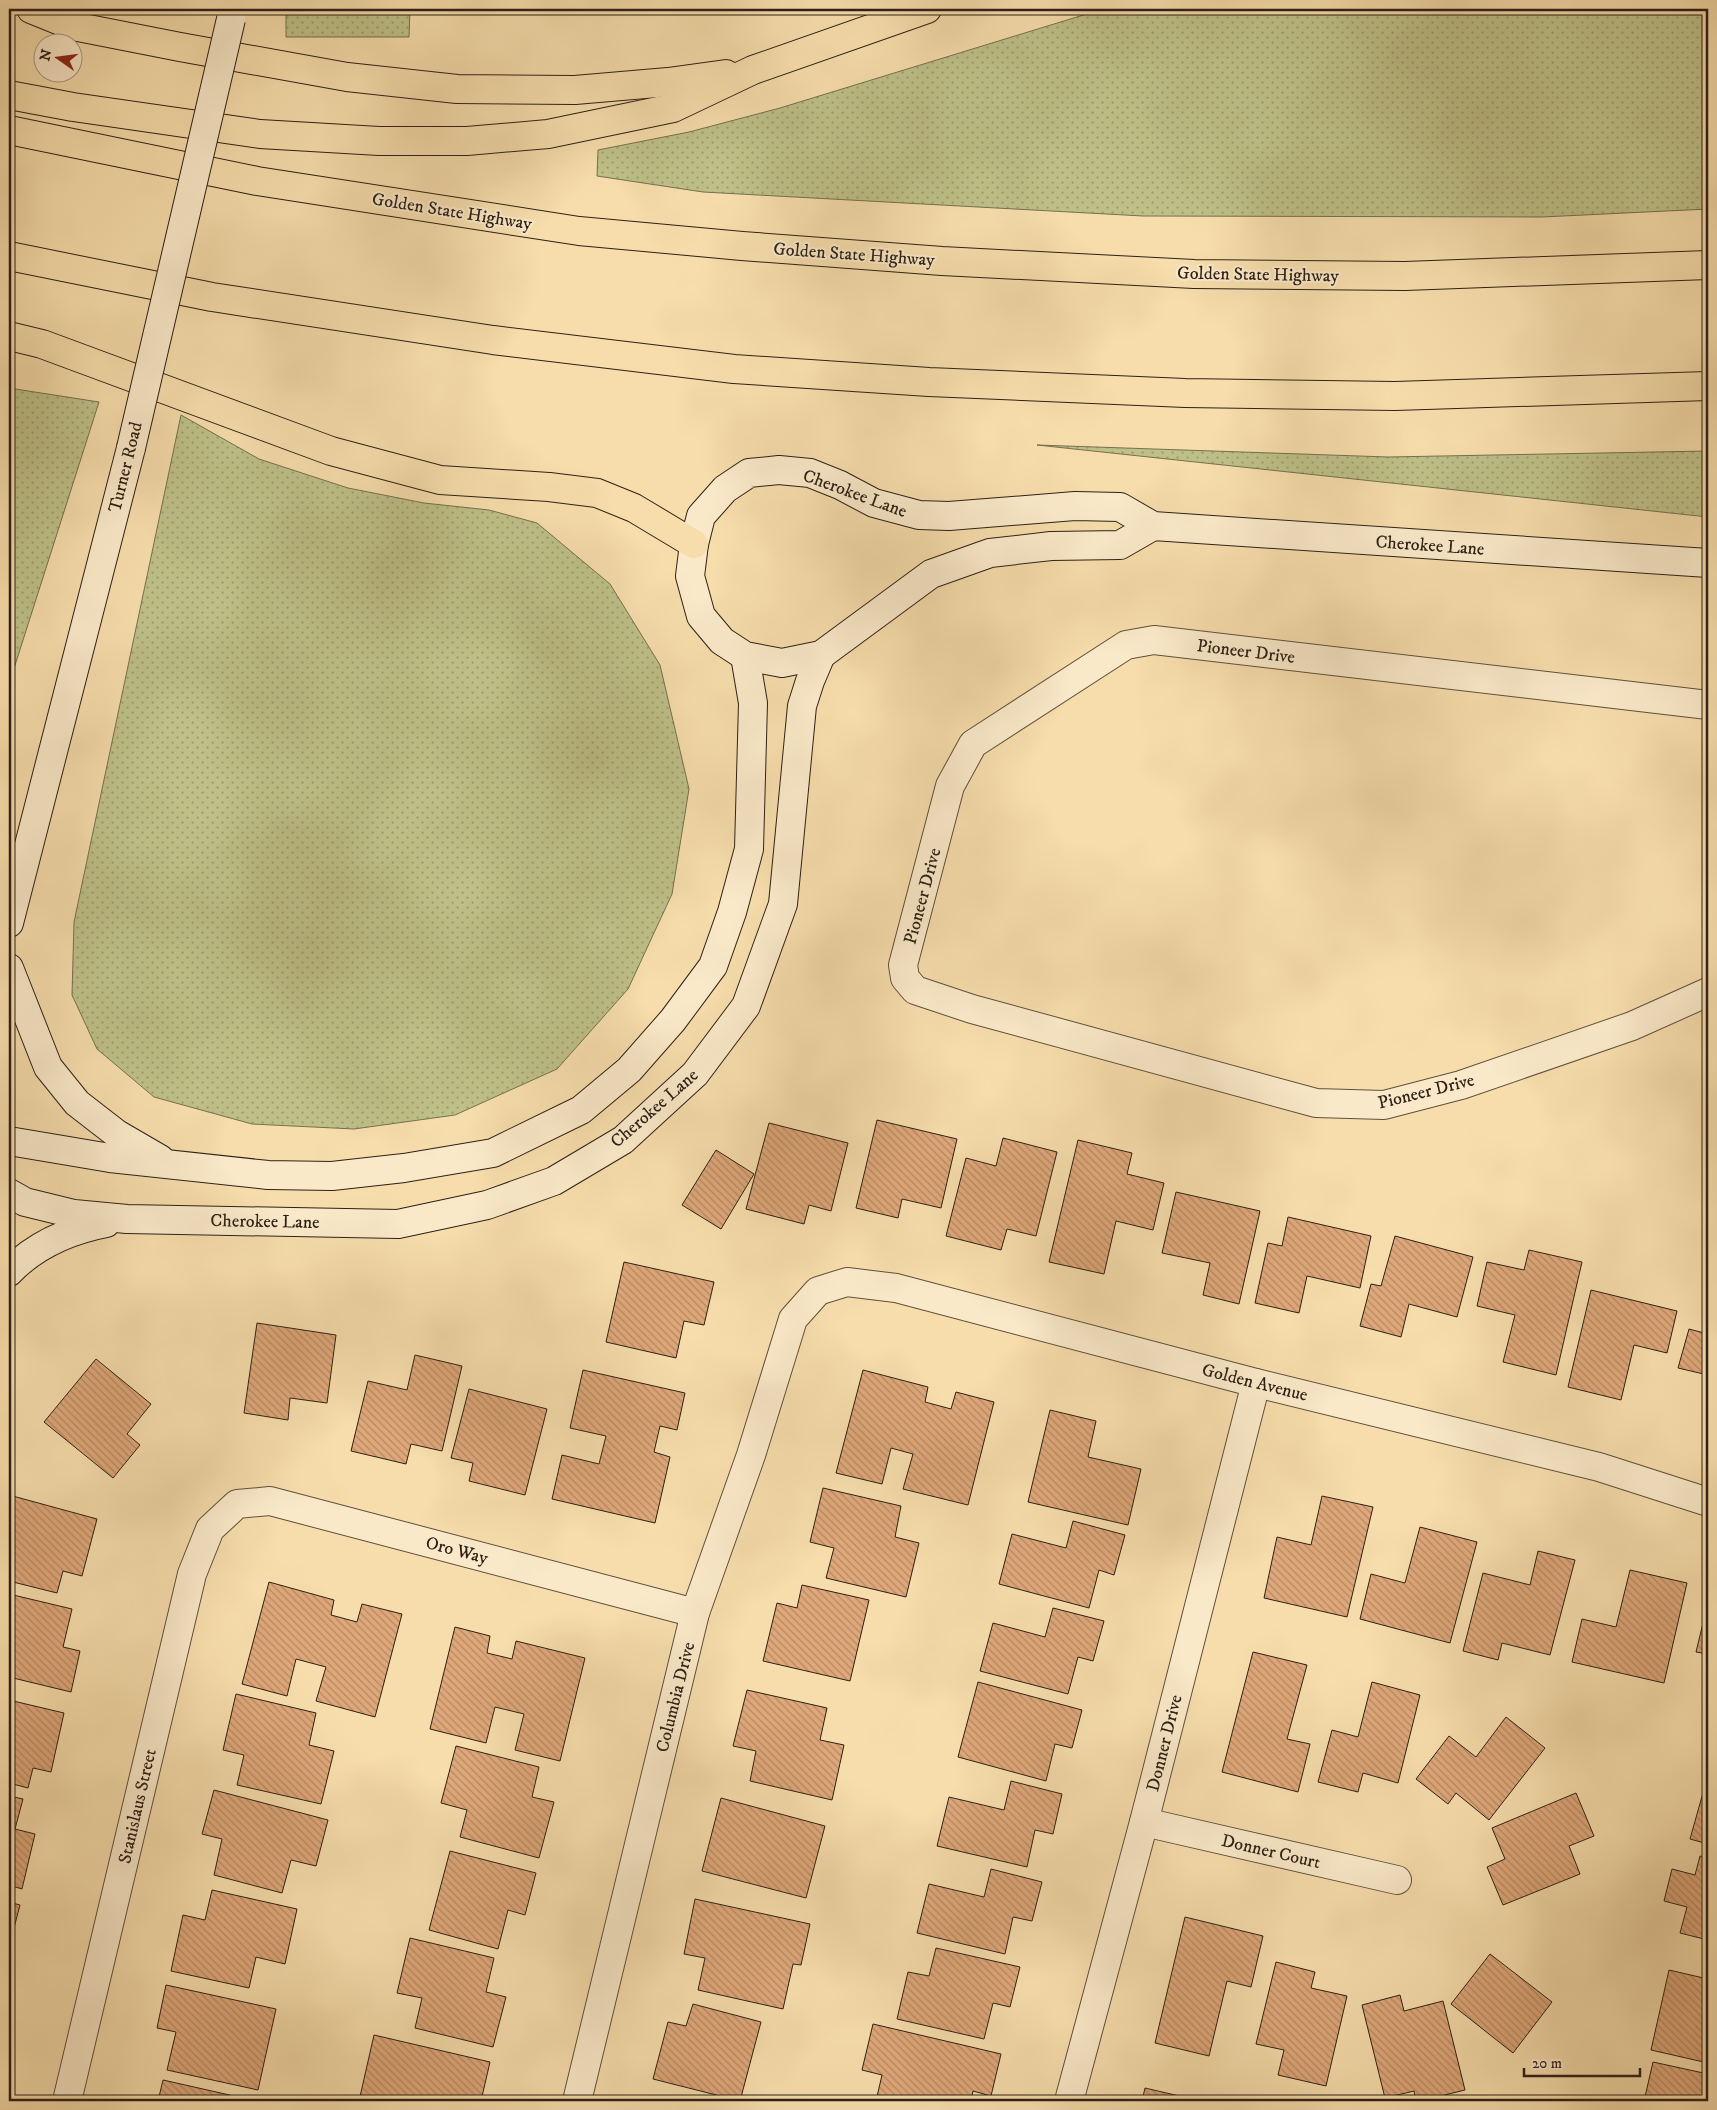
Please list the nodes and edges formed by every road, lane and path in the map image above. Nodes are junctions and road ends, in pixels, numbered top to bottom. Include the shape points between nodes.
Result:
1 (31, 9) edge
2 (927, 9) edge
3 (233, 14) edge
4 (752, 70) junction
5 (9, 95) edge
6 (9, 130) edge
7 (9, 256) edge
8 (1708, 264) edge
9 (9, 336) edge
10 (1708, 386) edge
11 (1152, 526) junction
12 (694, 544) junction
13 (1708, 563) edge
14 (821, 655) junction
15 (745, 656) junction
16 (1708, 705) edge
17 (9, 923) edge
18 (9, 968) edge
19 (1708, 992) edge
20 (9, 1141) edge
21 (170, 1164) junction
22 (9, 1194) edge
23 (127, 1219) junction
24 (9, 1272) edge
25 (806, 1304) joint
26 (1256, 1383) junction
27 (1708, 1502) edge
28 (222, 1518) joint
29 (695, 1613) junction
30 (1144, 1822) junction
31 (1397, 1880) dead end
32 (67, 2101) edge
33 (577, 2101) edge
34 (1069, 2101) edge

1 - 4 highway via 73,26 180,47 347,77 457,89 575,90
2 - 4 highway
3 - 17 street, Turner Road, bridge via 130,448
4 - 5 highway via 673,108 548,134 468,141 379,141 260,134
6 - 8 highway, Golden State Highway via 277,184 579,231 742,246 1194,274 1405,276
7 - 10 highway via 212,297 493,340 743,369 1185,394 1395,396
9 - 12 highway via 42,344 331,451 440,480 597,493 634,508
11 - 12 street, Cherokee Lane via 1120,507 1075,506 919,516 874,503 810,473 779,470 749,473 725,490 701,516
11 - 13 street, Cherokee Lane
11 - 14 street, Cherokee Lane via 1120,544 1051,546 990,553 931,574
12 - 15 street, Cherokee Lane via 690,576 701,616 722,640
14 - 15 street, Cherokee Lane via 782,664
14 - 23 street, Cherokee Lane via 802,706 783,904 746,1006 695,1074 623,1140 554,1181 488,1205 398,1224
15 - 21 street via 753,703 749,849 732,912 714,966 629,1070 581,1110 493,1153 332,1176 268,1175
16 - 19 street, Pioneer Drive via 1154,640 1126,645 973,744 950,786 903,965 905,978 914,990 972,1009 1326,1104 1384,1105 1461,1085 1632,1026
18 - 21 street via 48,1067 77,1103 117,1134
20 - 21 street via 110,1158
22 - 23 street, Cherokee Lane via 25,1202 74,1214
23 - 24 street via 84,1228 50,1241
25 - 26 street, Golden Avenue via 818,1291 847,1282 896,1288
25 - 29 street, Columbia Drive via 793,1319 751,1455
26 - 27 street, Golden Avenue via 1599,1467
26 - 30 street, Donner Drive
28 - 29 street, Oro Way via 237,1504 270,1501
28 - 32 street, Stanislaus Street via 210,1529 192,1574
29 - 33 street, Columbia Drive
30 - 31 street, Donner Court
30 - 34 street, Donner Drive

